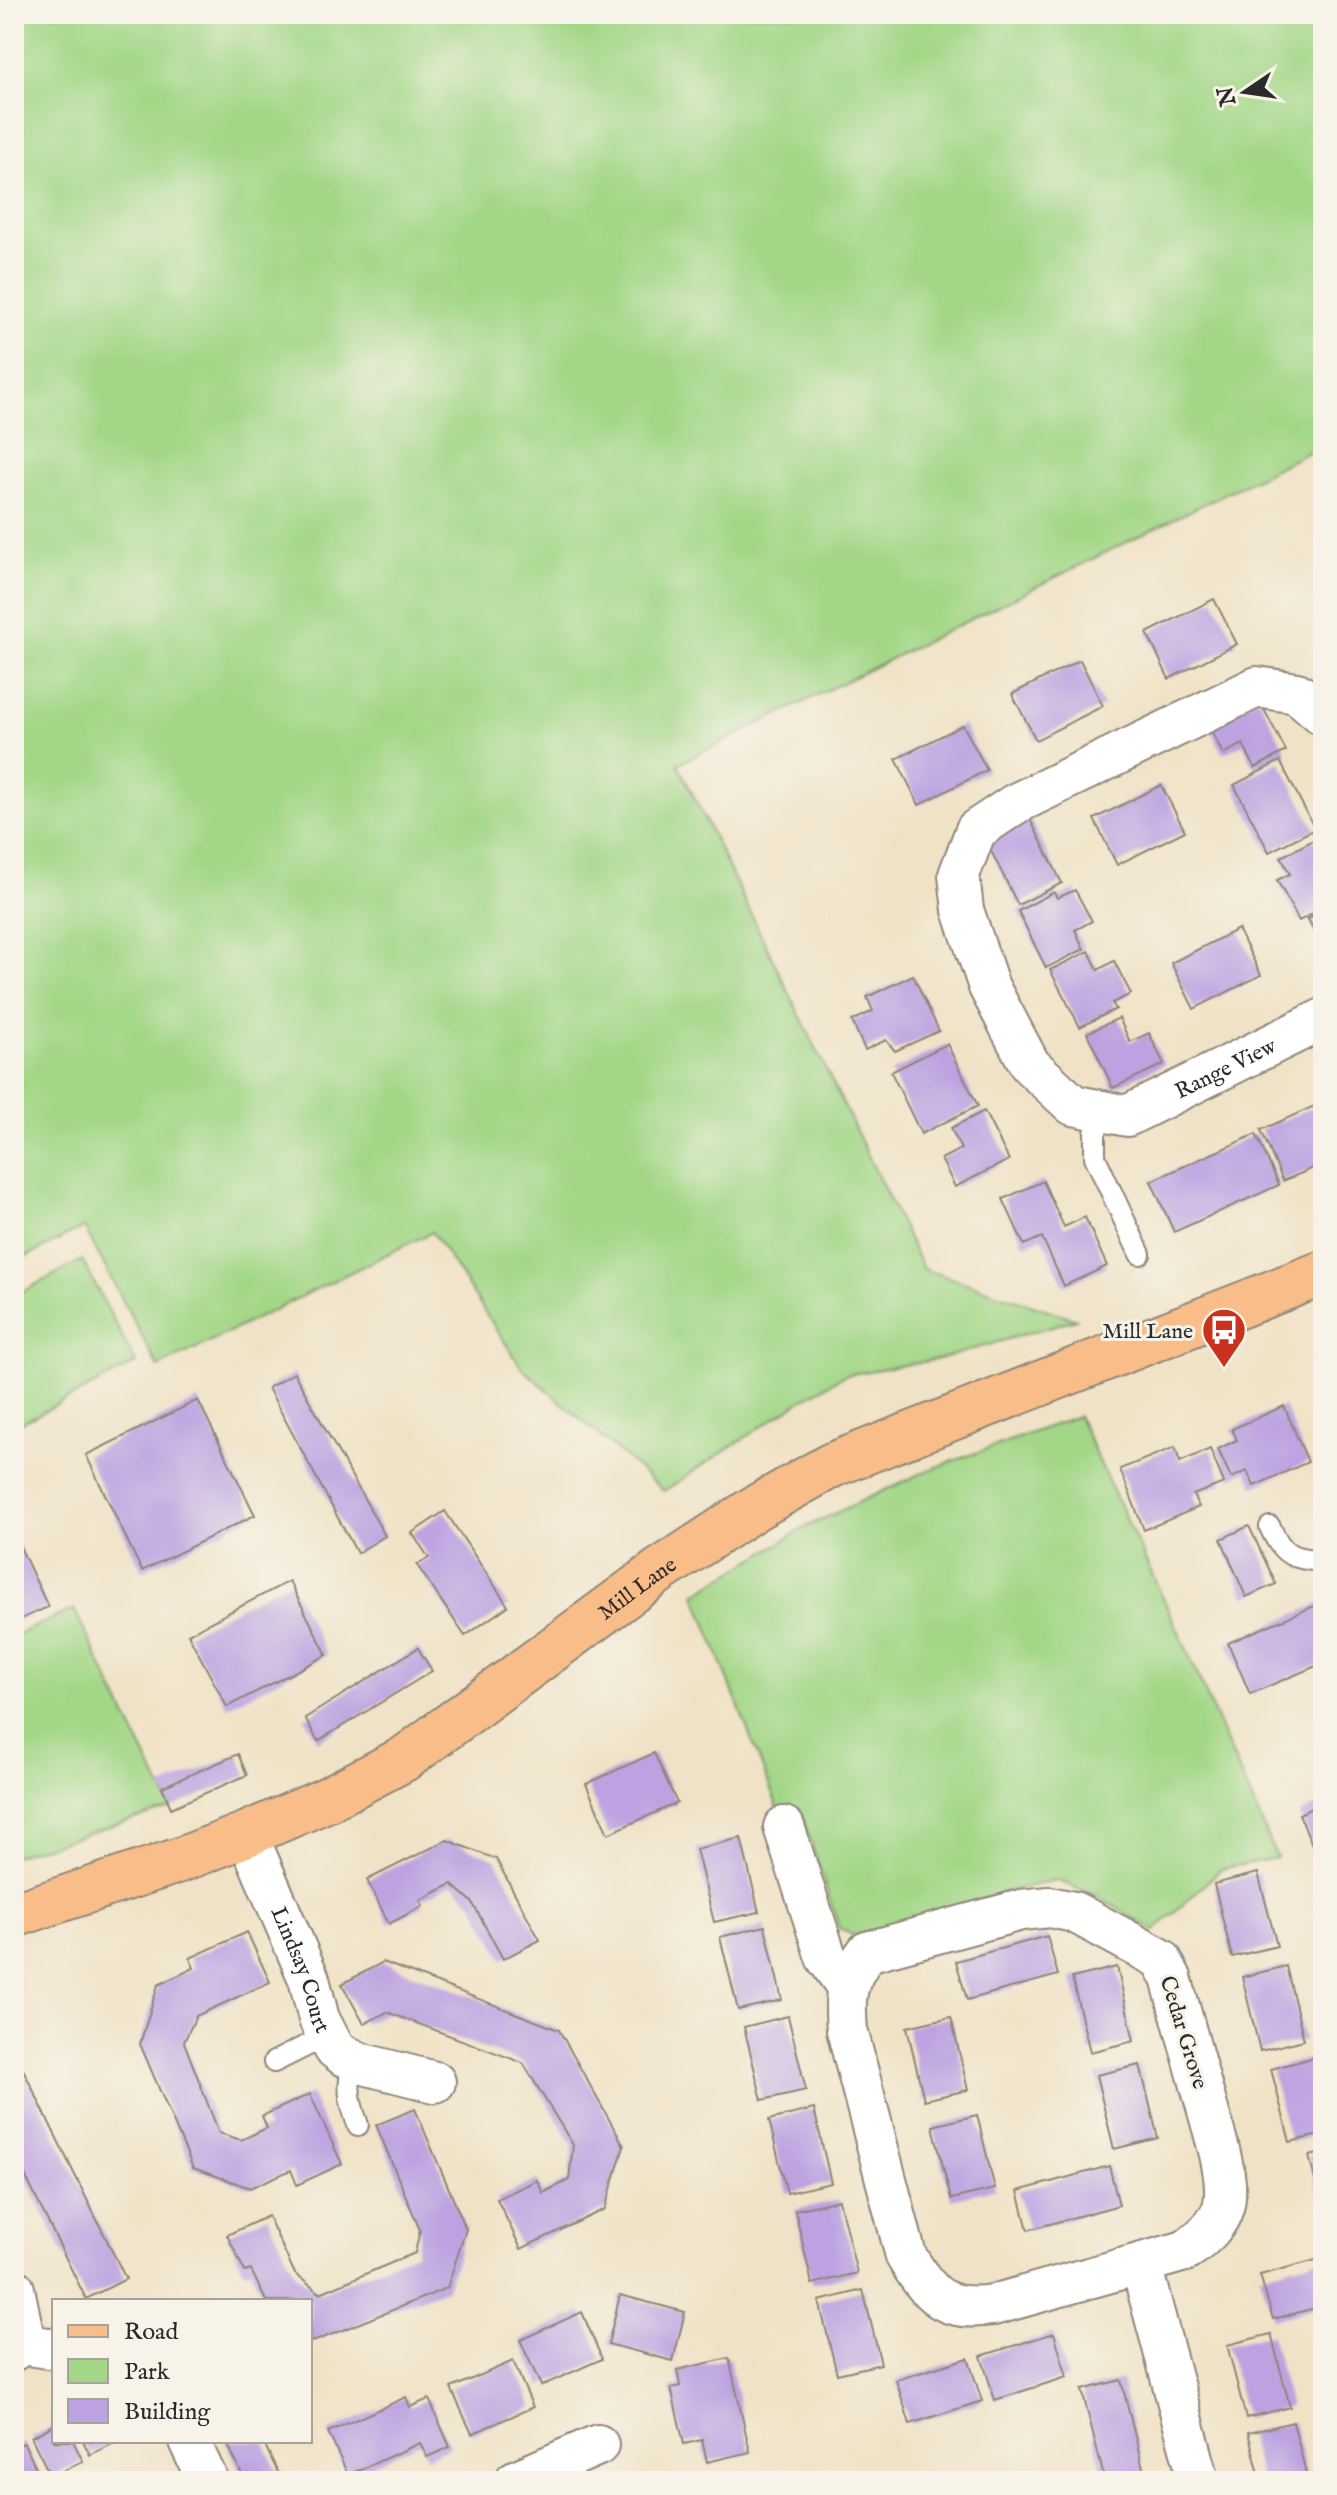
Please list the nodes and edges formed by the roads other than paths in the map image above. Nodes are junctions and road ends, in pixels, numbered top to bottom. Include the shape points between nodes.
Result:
1 (1323, 715) edge
2 (1323, 1019) edge
3 (1116, 1114) junction
4 (1140, 1254) dead end
5 (1323, 1273) edge
6 (1270, 1527) dead end
7 (1323, 1561) edge
8 (784, 1827) dead end
9 (247, 1834) junction
10 (14, 1915) edge
11 (848, 1988) junction
12 (340, 2048) junction
13 (274, 2062) dead end
14 (435, 2082) dead end
15 (358, 2125) dead end
16 (1141, 2265) junction
17 (14, 2289) edge
18 (28, 2347) edge
19 (190, 2443) edge
20 (598, 2445) dead end
21 (208, 2481) edge
22 (515, 2481) edge
23 (1199, 2481) edge

1 - 3 street via 1297,693 1257,687 1015,804 976,830 959,875 963,910 989,987 1030,1065 1073,1105
2 - 3 street, Range View
3 - 4 lane via 1095,1133 1095,1157
5 - 9 main road, Mill Lane via 832,1465 659,1571 404,1759
6 - 7 lane via 1277,1543 1295,1558
8 - 11 street via 826,1957
9 - 10 main road, Mill Lane
9 - 12 street, Lindsay Court via 309,1979 319,2019
11 - 16 street, Cedar Grove via 844,1999 851,2045 906,2256 923,2284 948,2304 970,2308
11 - 16 street, Cedar Grove via 867,1952 1021,1910 1050,1907 1074,1912 1161,1959 1171,1978 1219,2150 1224,2207 1209,2235 1185,2251
12 - 13 lane
12 - 14 street
12 - 15 lane
16 - 23 street
17 - 18 street
19 - 21 street
20 - 22 street

